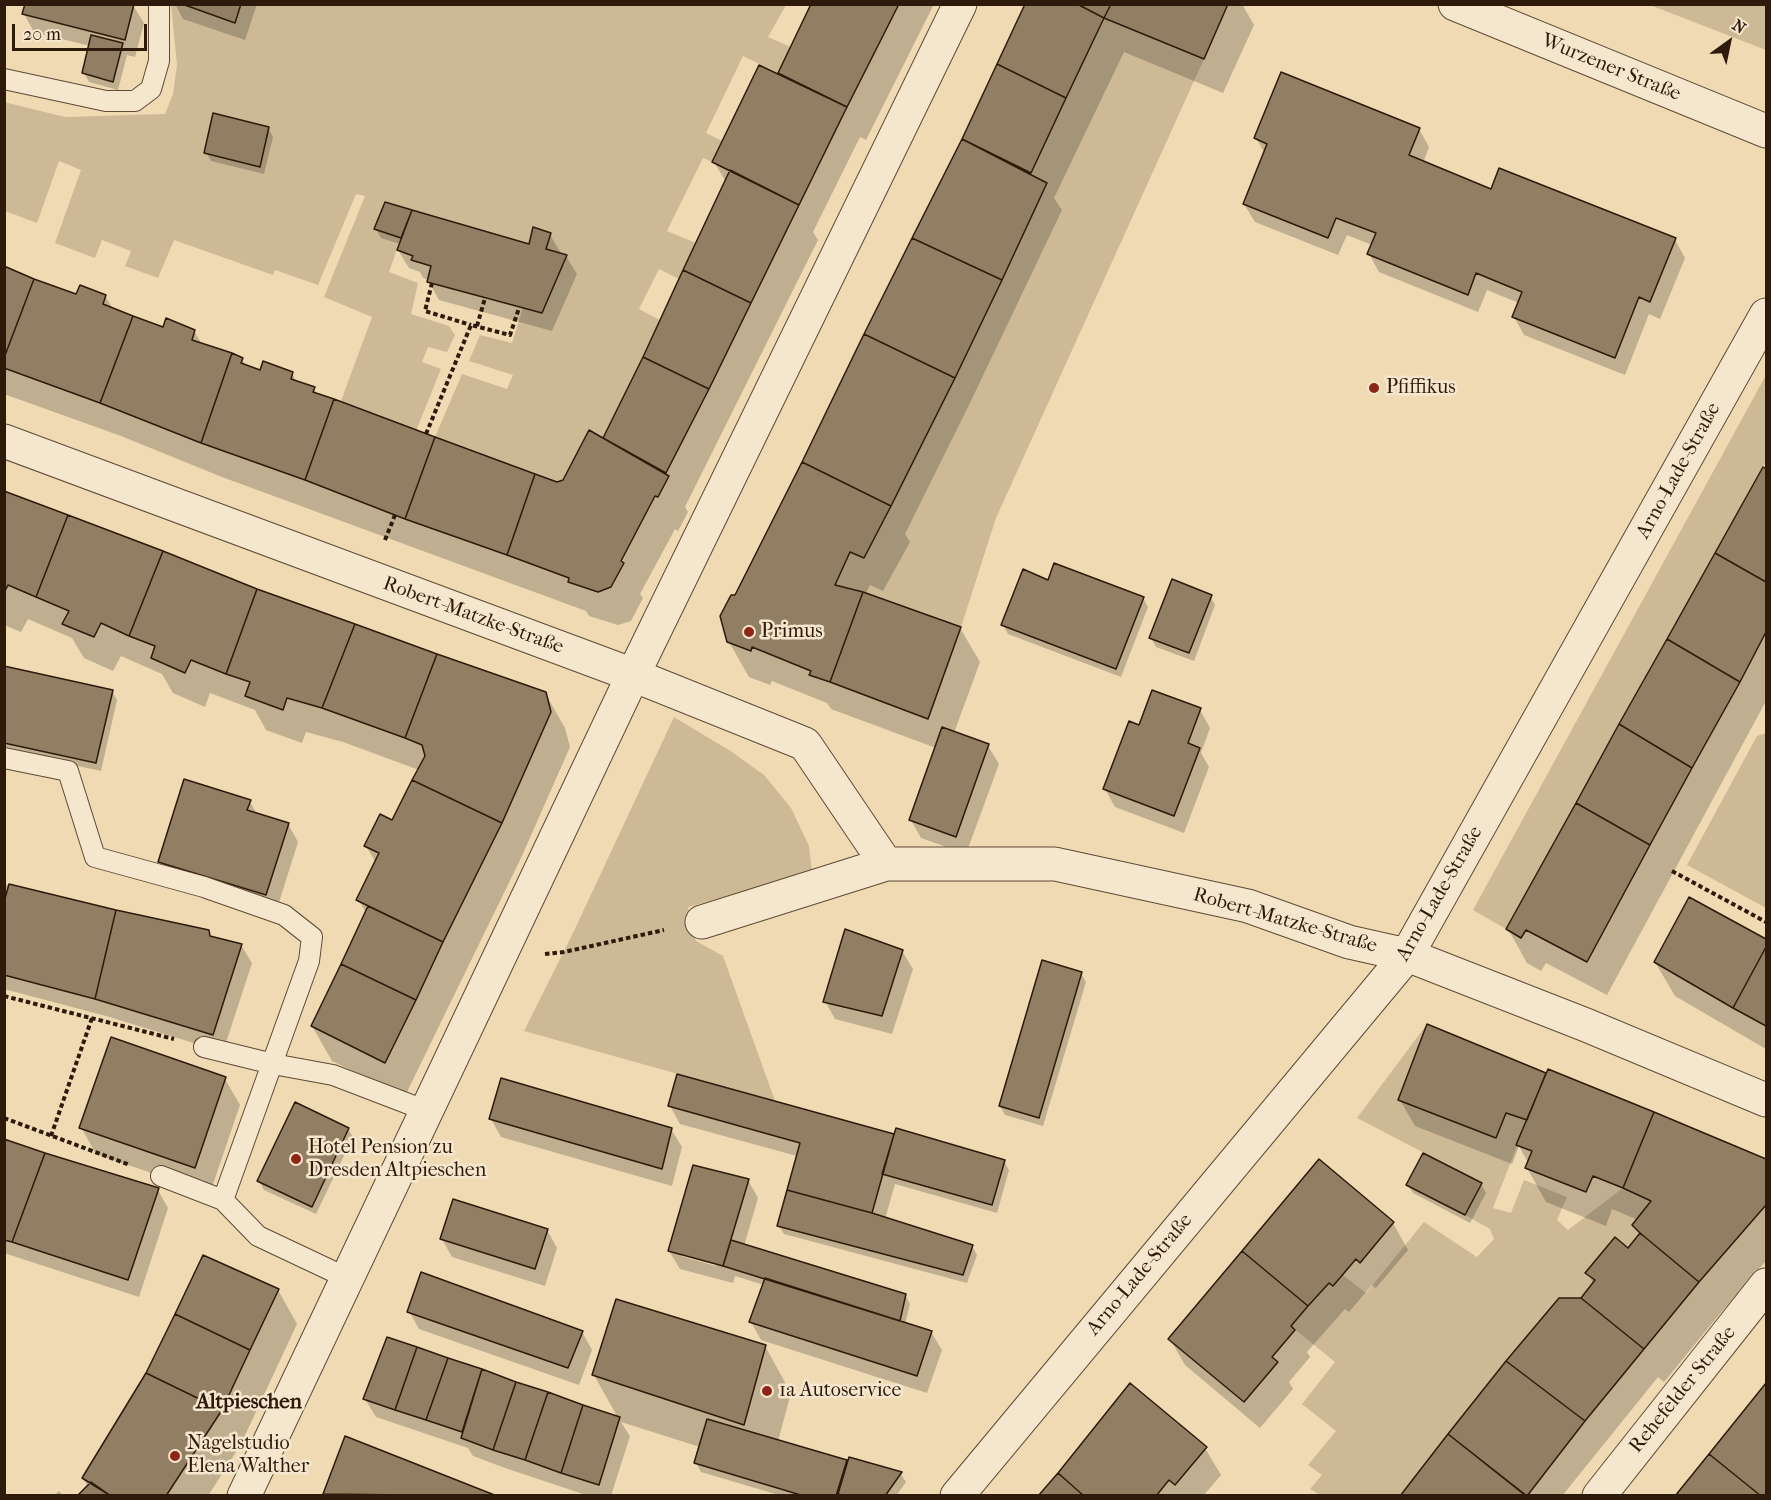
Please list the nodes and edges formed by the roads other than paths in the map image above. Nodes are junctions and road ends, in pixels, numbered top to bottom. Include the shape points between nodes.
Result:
1 (159, 4) edge
2 (960, 4) edge
3 (1455, 4) edge
4 (4, 79) edge
5 (1767, 131) edge
6 (1767, 315) edge
7 (4, 441) edge
8 (633, 675) junction
9 (4, 758) edge
10 (886, 864) junction
11 (702, 922) road end
12 (1407, 955) junction
13 (204, 1047) road end
14 (273, 1064) junction
15 (1767, 1100) edge
16 (427, 1111) junction
17 (161, 1176) road end
18 (223, 1200) junction
19 (348, 1278) junction
20 (1767, 1286) edge
21 (244, 1496) edge
22 (957, 1496) edge
23 (1599, 1496) edge

1 - 4 lane via 159,61 151,89 135,101 106,101
2 - 8 street
3 - 5 street, Wurzener Straße
6 - 12 street, Arno-Lade-Straße
7 - 8 street, Robert-Matzke-Straße
8 - 10 street, Robert-Matzke-Straße via 805,744
8 - 16 street
9 - 14 lane via 68,771 94,857 204,887 284,915 312,937 309,961
10 - 11 street, Robert-Matzke-Straße
10 - 12 street, Robert-Matzke-Straße via 1055,864 1248,906 1348,942
12 - 15 street, Robert-Matzke-Straße
12 - 22 street, Arno-Lade-Straße
13 - 14 lane
14 - 16 lane via 333,1075
14 - 18 lane
16 - 19 street
17 - 18 lane
18 - 19 lane via 258,1236
19 - 21 street
20 - 23 street, Rehefelder Straße

